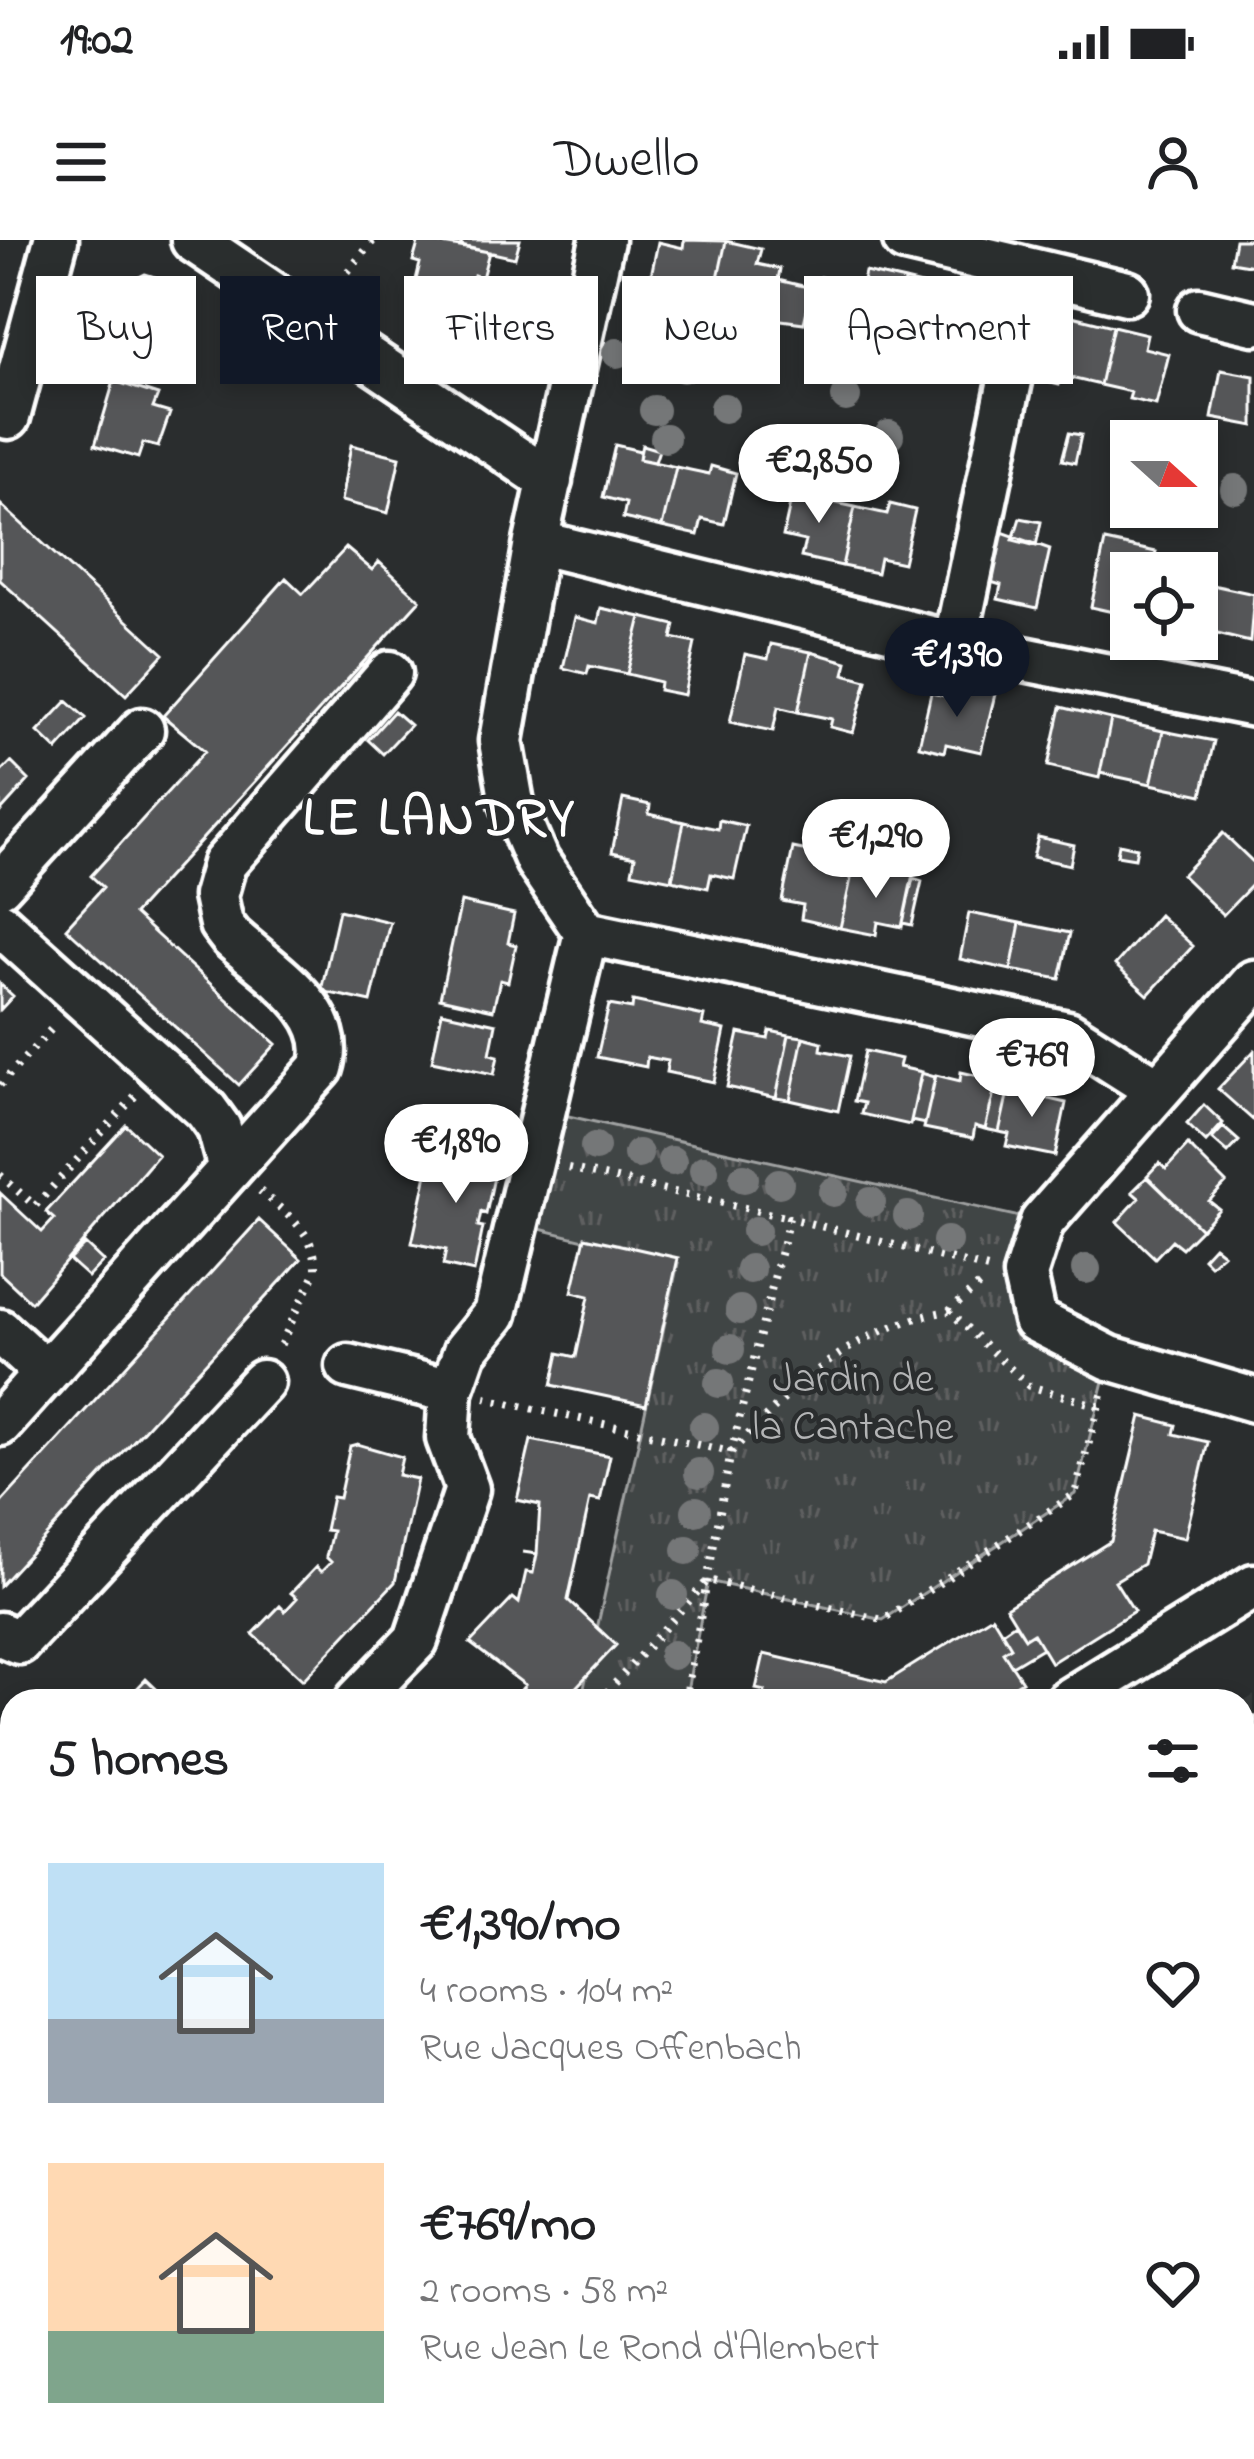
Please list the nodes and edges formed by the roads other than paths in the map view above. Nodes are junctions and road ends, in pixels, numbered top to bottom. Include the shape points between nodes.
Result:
1 (56, 240) edge
2 (194, 240) edge
3 (602, 240) edge
4 (905, 240) edge
5 (1033, 271) junction
6 (1126, 293) dead end
7 (1199, 310) dead end
8 (1254, 322) edge
9 (8, 417) dead end
10 (550, 481) junction
11 (536, 542) junction
12 (989, 652) dead end
13 (390, 673) dead end
14 (1254, 705) edge
15 (142, 730) dead end
16 (0, 885) edge
17 (0, 924) edge
18 (586, 932) junction
19 (1254, 982) edge
20 (1156, 1089) junction
21 (231, 1167) junction
22 (0, 1331) edge
23 (348, 1366) dead end
24 (46, 1373) junction
25 (262, 1382) road end
26 (451, 1391) junction
27 (1254, 1400) edge
28 (0, 1424) edge
29 (1254, 1586) edge
30 (0, 1634) edge
31 (369, 1689) edge
32 (1087, 1689) edge

1 - 9 street
2 - 10 street
3 - 10 street
4 - 5 street
5 - 6 street
5 - 11 street via 955,644
7 - 8 street
10 - 11 street
11 - 18 street via 501,741 512,803 537,861
12 - 14 street
13 - 21 street via 231,853 218,878 221,924 320,1019 326,1052 314,1079
15 - 16 street
17 - 21 street via 219,1128
18 - 20 street via 1068,1034
18 - 26 street via 495,1314 465,1351
19 - 20 street
20 - 27 street via 1007,1272 1035,1320 1074,1344
21 - 24 street
22 - 24 street
23 - 26 street
24 - 28 street
25 - 30 street via 20,1642
26 - 31 street via 448,1438 467,1489 416,1640
29 - 32 street

